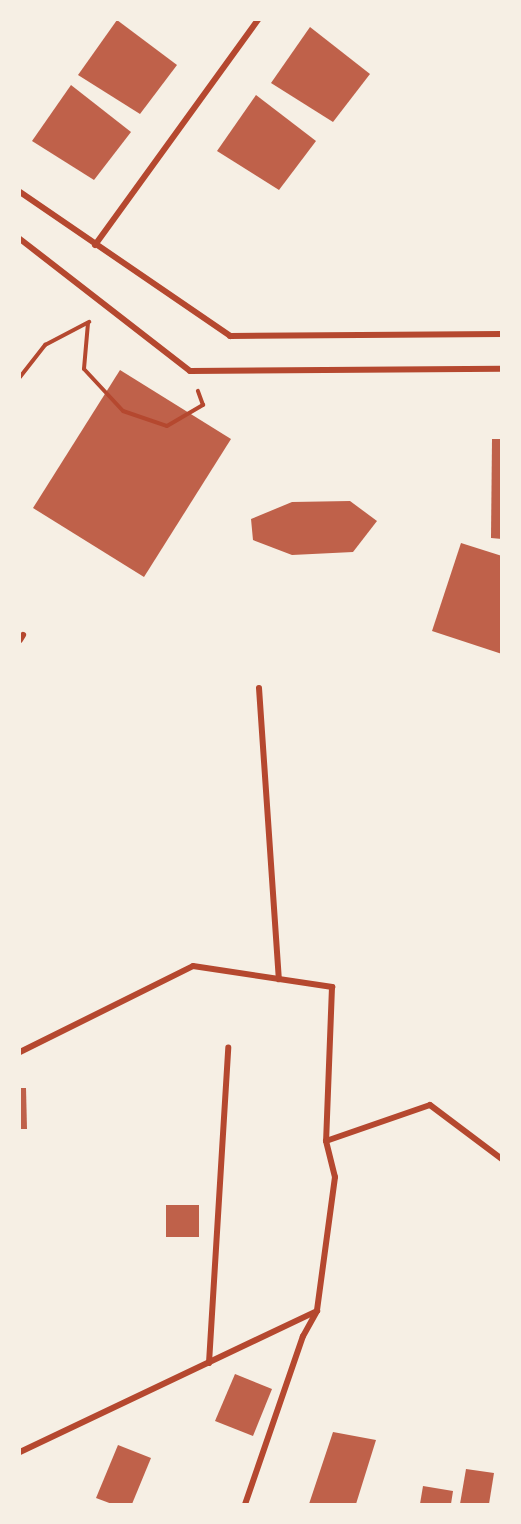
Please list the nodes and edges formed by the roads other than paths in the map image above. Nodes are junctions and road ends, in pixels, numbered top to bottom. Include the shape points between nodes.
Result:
1 (258, 20) edge
2 (20, 192) edge
3 (20, 239) edge
4 (95, 244) junction
5 (501, 334) edge
6 (501, 369) edge
7 (259, 688) dead end
8 (279, 979) junction
9 (228, 1048) dead end
10 (20, 1052) edge
11 (326, 1141) junction
12 (501, 1159) edge
13 (317, 1311) junction
14 (208, 1363) junction
15 (20, 1452) edge
16 (244, 1504) edge

1 - 4 street
2 - 4 street
3 - 6 street via 190,371
4 - 5 street via 230,336
7 - 8 street
8 - 10 street via 193,966
8 - 11 street via 332,987
9 - 14 street
11 - 12 street via 430,1105
11 - 13 street via 335,1177
13 - 14 street
13 - 16 street via 303,1336
14 - 15 street

